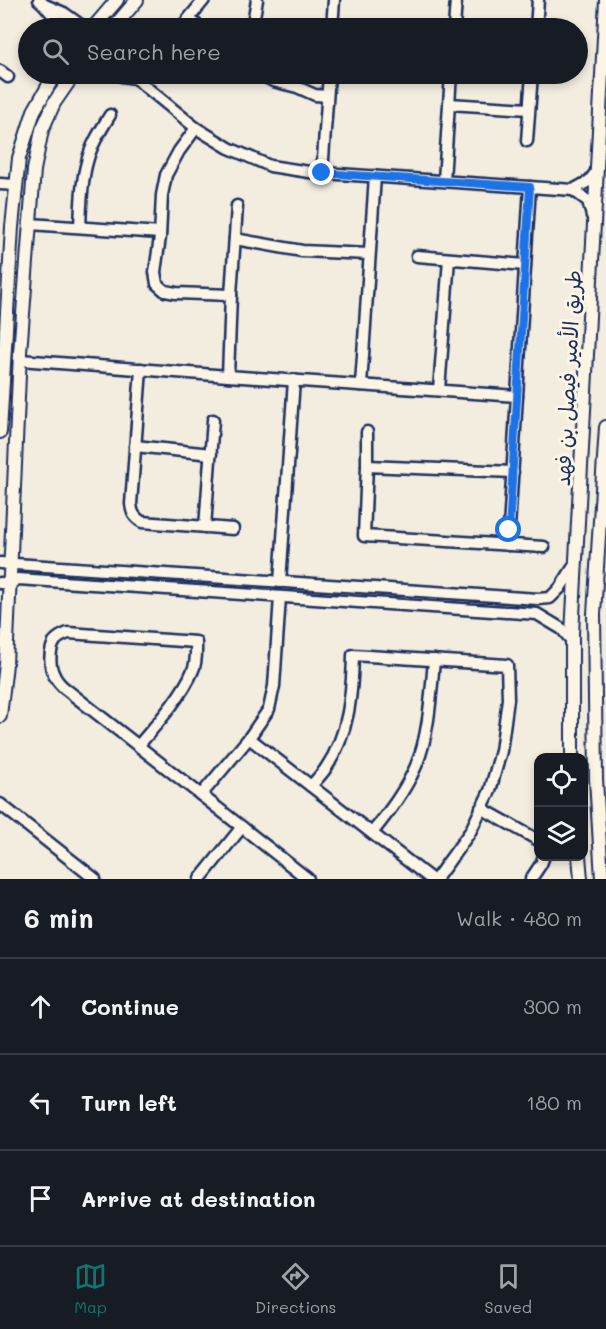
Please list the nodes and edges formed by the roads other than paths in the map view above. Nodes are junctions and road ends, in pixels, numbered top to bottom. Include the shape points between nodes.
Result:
1 (117, 0) edge
2 (137, 0) edge
3 (204, 0) edge
4 (256, 0) edge
5 (334, 0) edge
6 (456, 0) edge
7 (538, 0) edge
8 (606, 0) edge
9 (42, 2) edge
10 (55, 18) edge
11 (71, 18) edge
12 (102, 18) edge
13 (122, 18) edge
14 (190, 18) edge
15 (253, 18) edge
16 (333, 18) edge
17 (455, 18) edge
18 (537, 18) edge
19 (50, 84) edge
20 (67, 84) edge
21 (144, 84) edge
22 (285, 84) edge
23 (328, 84) edge
24 (450, 84) edge
25 (531, 84) edge
26 (327, 96) junction
27 (449, 104) junction
28 (530, 109) junction
29 (110, 115) dead end
30 (196, 128) junction
31 (527, 141) dead end
32 (597, 171) junction
33 (322, 173) junction
34 (375, 176) junction
35 (444, 180) junction
36 (0, 184) edge
37 (16, 185) junction
38 (530, 187) junction
39 (573, 190) junction
40 (237, 206) dead end
41 (594, 222) junction
42 (30, 224) junction
43 (80, 227) junction
44 (160, 233) junction
45 (235, 239) junction
46 (369, 254) junction
47 (417, 256) dead end
48 (449, 259) junction
49 (525, 265) junction
50 (231, 295) junction
51 (20, 360) junction
52 (141, 369) junction
53 (228, 376) junction
54 (294, 380) junction
55 (361, 385) junction
56 (439, 390) junction
57 (517, 396) junction
58 (213, 420) dead end
59 (0, 423) edge
60 (606, 427) edge
61 (0, 432) edge
62 (367, 432) dead end
63 (135, 446) junction
64 (211, 454) junction
65 (367, 466) junction
66 (513, 472) junction
67 (205, 527) junction
68 (233, 529) dead end
69 (508, 545) junction
70 (544, 547) dead end
71 (576, 562) junction
72 (5, 563) edge
73 (280, 582) junction
74 (5, 584) edge
75 (486, 596) junction
76 (280, 597) junction
77 (438, 608) junction
78 (572, 641) junction
79 (434, 660) junction
80 (0, 716) edge
81 (249, 738) junction
82 (138, 746) junction
83 (573, 753) edge
84 (311, 786) junction
85 (201, 795) junction
86 (0, 804) edge
87 (481, 808) junction
88 (242, 827) junction
89 (372, 833) junction
90 (534, 838) edge
91 (542, 861) edge
92 (579, 861) edge
93 (95, 879) edge
94 (200, 879) edge
95 (308, 879) edge
96 (434, 879) edge
97 (531, 879) edge
98 (581, 879) edge
99 (602, 879) edge

1 - 12 main road
2 - 13 main road
3 - 14 street
4 - 15 street
5 - 16 street
6 - 17 street
7 - 18 street
8 - 32 main road, طريق الأمير فيصل بن فهد
9 - 10 street
9 - 11 street
19 - 37 main road via 34,111 19,158
20 - 42 main road via 42,130
21 - 30 street
22 - 26 street
23 - 26 street
24 - 27 street
25 - 28 street
26 - 33 street
27 - 28 street
27 - 35 street
28 - 31 street
29 - 43 street via 87,161
30 - 33 street via 270,166
30 - 44 street via 166,174
32 - 39 street
32 - 41 main road, طريق الأمير فيصل بن فهد
33 - 34 street
34 - 35 street
34 - 46 street
35 - 38 street
36 - 37 street
37 - 59 main road
38 - 39 street
38 - 49 street
39 - 41 street via 588,201
40 - 45 street
41 - 71 main road, طريق الأمير فيصل بن فهد
42 - 43 street
42 - 51 main road
43 - 44 street
44 - 50 street via 155,272 157,284 165,291
45 - 46 street via 302,251
45 - 50 street
46 - 55 street
47 - 48 street
48 - 49 street
48 - 56 street
49 - 57 street
50 - 53 street
51 - 52 street
51 - 72 main road
52 - 53 street
52 - 63 street
53 - 54 street
54 - 55 street
54 - 73 street
55 - 56 street
56 - 57 street
57 - 66 street
58 - 64 street
59 - 61 main road
60 - 99 main road, طريق الأمير فيصل بن فهد via 594,614
62 - 65 street
63 - 64 street
63 - 67 street via 131,504 136,518 142,522
64 - 67 street
65 - 66 street
65 - 69 street via 364,536
66 - 69 street
67 - 68 street
69 - 70 street
71 - 75 street via 550,598
71 - 78 main road, طريق الأمير فيصل بن فهد
72 - 73 street
72 - 74 main road
73 - 75 street
74 - 76 street via 18,579
74 - 80 main road via 6,664
75 - 77 street via 487,601 481,604 453,603
76 - 77 street
76 - 81 street via 274,686 269,708
77 - 78 street via 537,614 562,628
78 - 83 main road, طريق الأمير فيصل بن فهد
79 - 84 street via 353,654 352,687 340,745
79 - 87 street via 507,665 508,699 501,751
79 - 89 street via 417,764 406,787
81 - 84 street
81 - 85 street
82 - 82 street via 54,677 52,648 60,636 68,633 196,642 194,668 186,683
82 - 85 street
84 - 89 street
85 - 88 street
86 - 93 street
87 - 90 street
87 - 96 street via 470,832
88 - 94 street
88 - 95 street
89 - 96 street
91 - 97 street
92 - 98 main road

